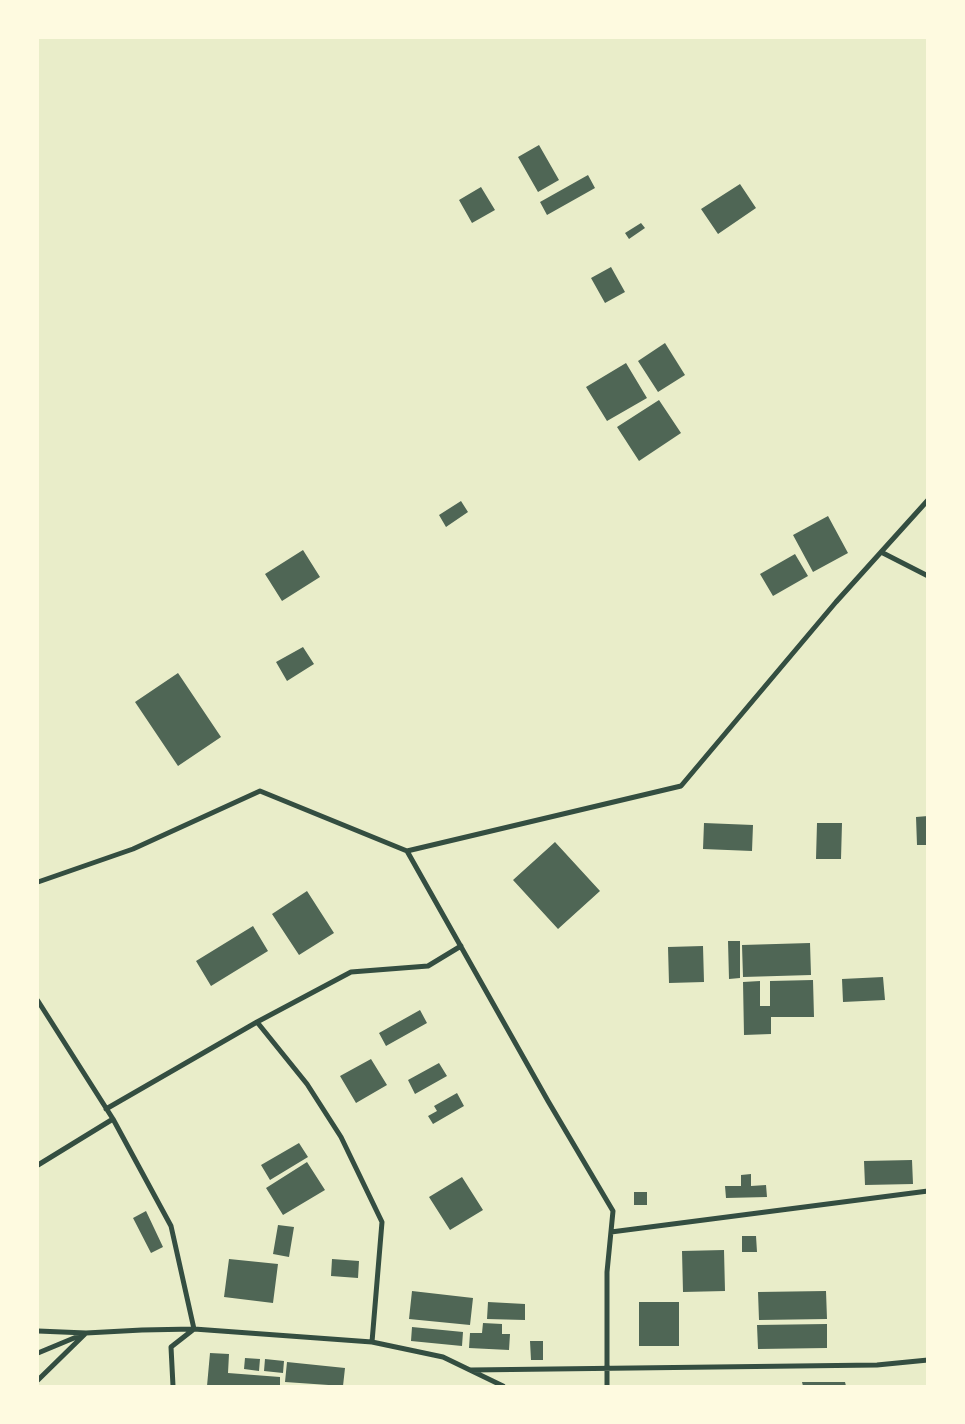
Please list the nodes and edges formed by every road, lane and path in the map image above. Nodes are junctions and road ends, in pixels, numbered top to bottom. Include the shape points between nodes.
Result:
1 (928, 500) edge
2 (881, 552) junction
3 (928, 576) edge
4 (407, 851) junction
5 (38, 882) edge
6 (460, 946) junction
7 (38, 1001) edge
8 (257, 1022) junction
9 (106, 1109) junction
10 (113, 1119) junction
11 (38, 1165) edge
12 (928, 1191) edge
13 (611, 1232) junction
14 (194, 1329) junction
15 (38, 1330) edge
16 (86, 1333) junction
17 (372, 1342) junction
18 (38, 1353) edge
19 (928, 1360) edge
20 (470, 1370) junction
21 (607, 1370) junction
22 (38, 1380) edge
23 (173, 1386) edge
24 (503, 1386) edge
25 (607, 1386) edge

1 - 2 street
2 - 3 street
2 - 4 street via 681,786
4 - 5 street via 260,791 133,849
4 - 6 street
6 - 8 street via 428,966 351,972
6 - 13 street via 613,1212
7 - 9 street
8 - 9 street
8 - 17 street via 306,1084 341,1137 382,1222
9 - 10 street
10 - 11 street
10 - 14 street via 170,1226
12 - 13 street
13 - 21 street via 607,1272
14 - 16 street
14 - 17 street
14 - 23 street via 171,1347
15 - 16 street
16 - 18 street
16 - 22 street
17 - 20 street via 443,1357
19 - 21 street via 877,1365
20 - 21 street
20 - 24 street
21 - 25 street

